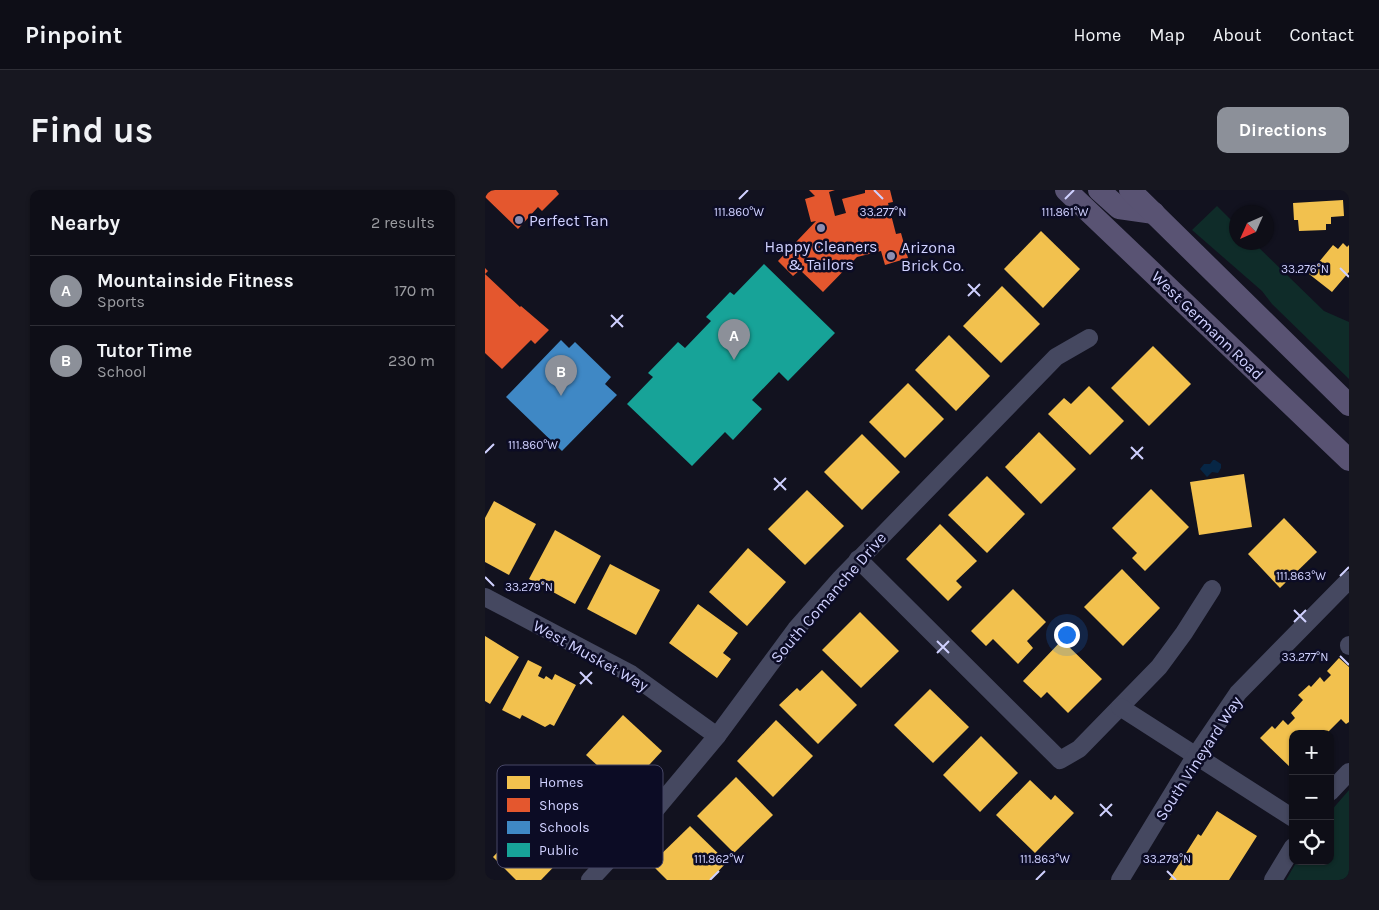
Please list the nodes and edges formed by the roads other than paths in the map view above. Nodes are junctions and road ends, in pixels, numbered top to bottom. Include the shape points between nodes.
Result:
1 (1067, 190) edge
2 (1099, 190) edge
3 (1130, 190) edge
4 (1154, 213) junction
5 (1089, 338) dead end
6 (1349, 405) edge
7 (1349, 460) edge
8 (858, 559) junction
9 (1349, 580) edge
10 (1212, 589) dead end
11 (485, 597) edge
12 (1120, 706) junction
13 (717, 736) junction
14 (1196, 755) junction
15 (1349, 772) edge
16 (1334, 788) edge
17 (663, 801) edge
18 (1289, 815) edge
19 (1289, 854) edge
20 (601, 868) edge
21 (590, 880) edge
22 (1120, 880) edge
23 (1273, 880) edge

1 - 7 main road, West Germann Road
2 - 4 main road via 1119,208
3 - 4 main road
4 - 6 main road
5 - 8 street, South Comanche Drive via 1056,357
8 - 12 street via 1060,760 1079,749
8 - 13 street, South Comanche Drive via 796,629
9 - 14 street, South Vineyard Way via 1238,693
10 - 12 street via 1159,666
11 - 13 street, West Musket Way via 631,674
12 - 14 street
13 - 17 street, South Comanche Drive
14 - 18 street
14 - 22 street, South Vineyard Way
15 - 16 street
19 - 23 street
20 - 21 street, South Comanche Drive

